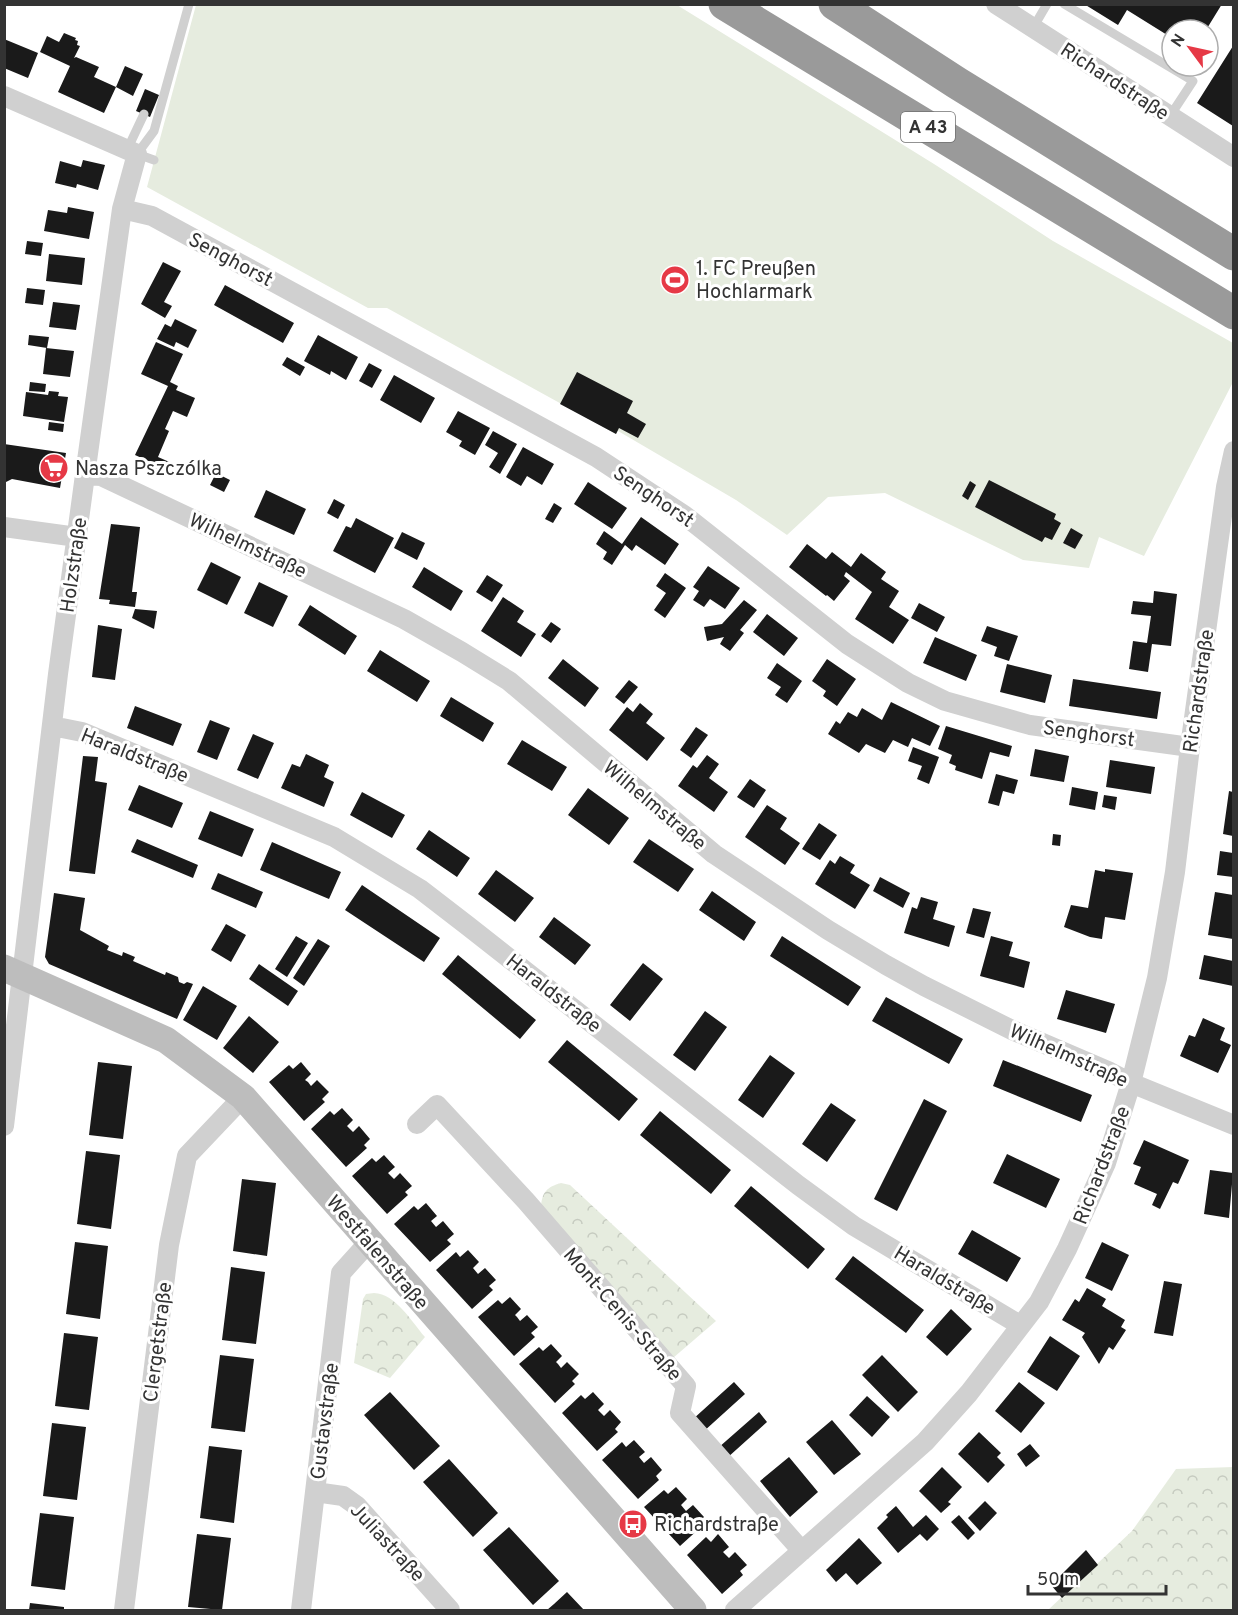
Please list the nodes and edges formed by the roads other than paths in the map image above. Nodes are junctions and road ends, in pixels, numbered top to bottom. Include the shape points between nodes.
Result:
1 (189, 4) edge
2 (724, 4) edge
3 (835, 4) edge
4 (996, 4) edge
5 (1047, 4) edge
6 (1064, 4) edge
7 (1033, 28) junction
8 (4, 96) edge
9 (144, 114) dead end
10 (1170, 116) junction
11 (139, 155) junction
12 (1233, 157) edge
13 (122, 208) junction
14 (1233, 254) edge
15 (1233, 314) edge
16 (1233, 451) edge
17 (85, 475) junction
18 (4, 527) edge
19 (77, 537) junction
20 (52, 726) junction
21 (1190, 747) junction
22 (13, 973) edge
23 (1131, 1083) junction
24 (243, 1097) junction
25 (417, 1124) dead end
26 (1233, 1125) edge
27 (4, 1126) edge
28 (369, 1242) junction
29 (1020, 1325) junction
30 (315, 1492) junction
31 (802, 1551) junction
32 (124, 1611) edge
33 (301, 1611) edge
34 (450, 1611) edge
35 (693, 1611) edge
36 (735, 1611) edge

1 - 11 lane via 154,131
2 - 15 highway, A 43
3 - 14 highway, A 43
4 - 7 street, Richardstraße
5 - 7 lane
6 - 10 lane via 1193,81
7 - 10 street, Richardstraße
8 - 11 street
9 - 11 lane
10 - 12 street, Richardstraße
11 - 13 street, Holzstraße
13 - 17 street, Holzstraße
13 - 21 street, Senghorst via 152,216 596,456 684,515 847,644 908,683 945,701 1030,725
16 - 21 street, Richardstraße
17 - 19 street, Holzstraße
17 - 23 street, Wilhelmstraße via 101,476 404,619 462,652 509,681 714,854 828,930 934,991
18 - 19 street
19 - 20 street, Holzstraße
20 - 22 street, Holzstraße
20 - 29 street, Haraldstraße via 93,736 334,837 374,860 420,889 854,1226
21 - 23 street, Richardstraße via 1159,968
22 - 24 street, Westfalenstraße via 166,1040
22 - 27 street, Holzstraße
23 - 26 street, Wilhelmstraße
23 - 29 street, Richardstraße via 1106,1163 1067,1249 1039,1302
24 - 28 street, Westfalenstraße
24 - 32 street, Clergetstraße via 188,1155 169,1245
25 - 31 street, Mont-Cenis-Straße via 437,1106 526,1201 686,1386 680,1413
28 - 30 street, Gustavstraße via 341,1273
28 - 35 street, Westfalenstraße
29 - 31 street, Richardstraße via 969,1393 925,1442
30 - 33 street, Gustavstraße
30 - 34 street, Juliastraße via 343,1496 357,1506
31 - 36 street, Richardstraße

